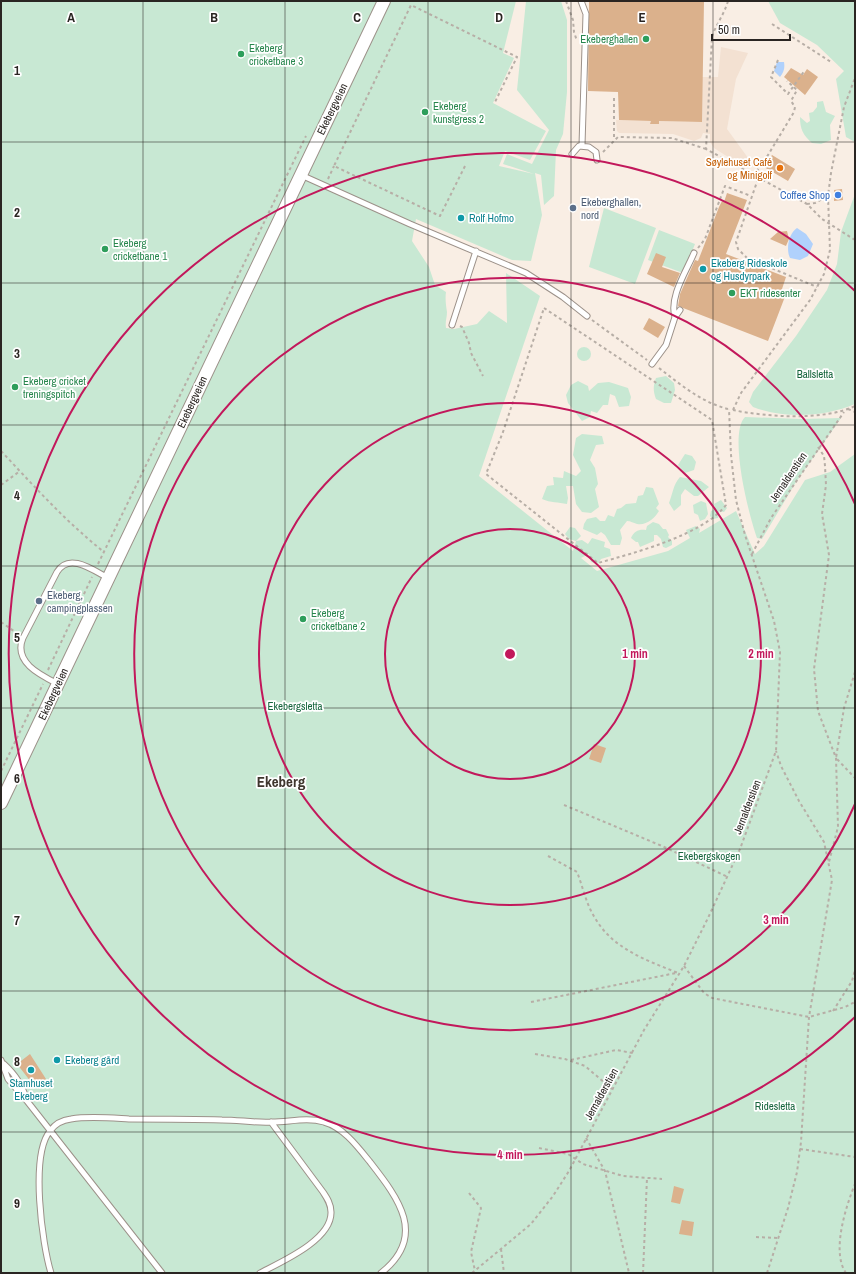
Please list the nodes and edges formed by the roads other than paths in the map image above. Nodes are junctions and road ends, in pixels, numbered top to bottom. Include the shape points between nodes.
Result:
1 (384, 1) edge
2 (581, 1) edge
3 (582, 145) junction
4 (572, 154) dead end
5 (597, 157) road end
6 (300, 175) junction
7 (476, 251) junction
8 (694, 253) road end
9 (680, 310) dead end
10 (587, 316) dead end
11 (674, 317) junction
12 (452, 325) road end
13 (652, 364) dead end
14 (108, 578) junction
15 (58, 684) junction
16 (1, 803) edge
17 (2, 1062) edge
18 (27, 1101) junction
19 (271, 1122) junction
20 (50, 1131) junction
21 (51, 1273) edge
22 (162, 1273) edge
23 (260, 1273) edge
24 (381, 1273) edge

1 - 6 street, Ekebergveien
2 - 3 lane via 586,14
3 - 4 lane
3 - 5 lane via 593,149
6 - 7 lane
6 - 14 street, Ekebergveien
7 - 10 lane via 526,273
7 - 12 lane
8 - 11 lane via 674,300
9 - 11 lane
11 - 13 lane via 666,345
14 - 15 street, Ekebergveien
14 - 15 lane via 77,563 66,563 59,568 24,638 21,647 27,664 45,678
15 - 16 street, Ekebergveien
17 - 18 lane via 8,1079
17 - 18 lane via 21,1082
18 - 20 lane
19 - 20 lane via 71,1119 59,1122
19 - 23 lane via 323,1192 329,1202 331,1214 330,1222 309,1245
19 - 24 lane via 314,1120 336,1127 366,1157 386,1183 403,1213 406,1232 397,1259
20 - 21 lane via 43,1141 39,1170 44,1243
20 - 22 lane

